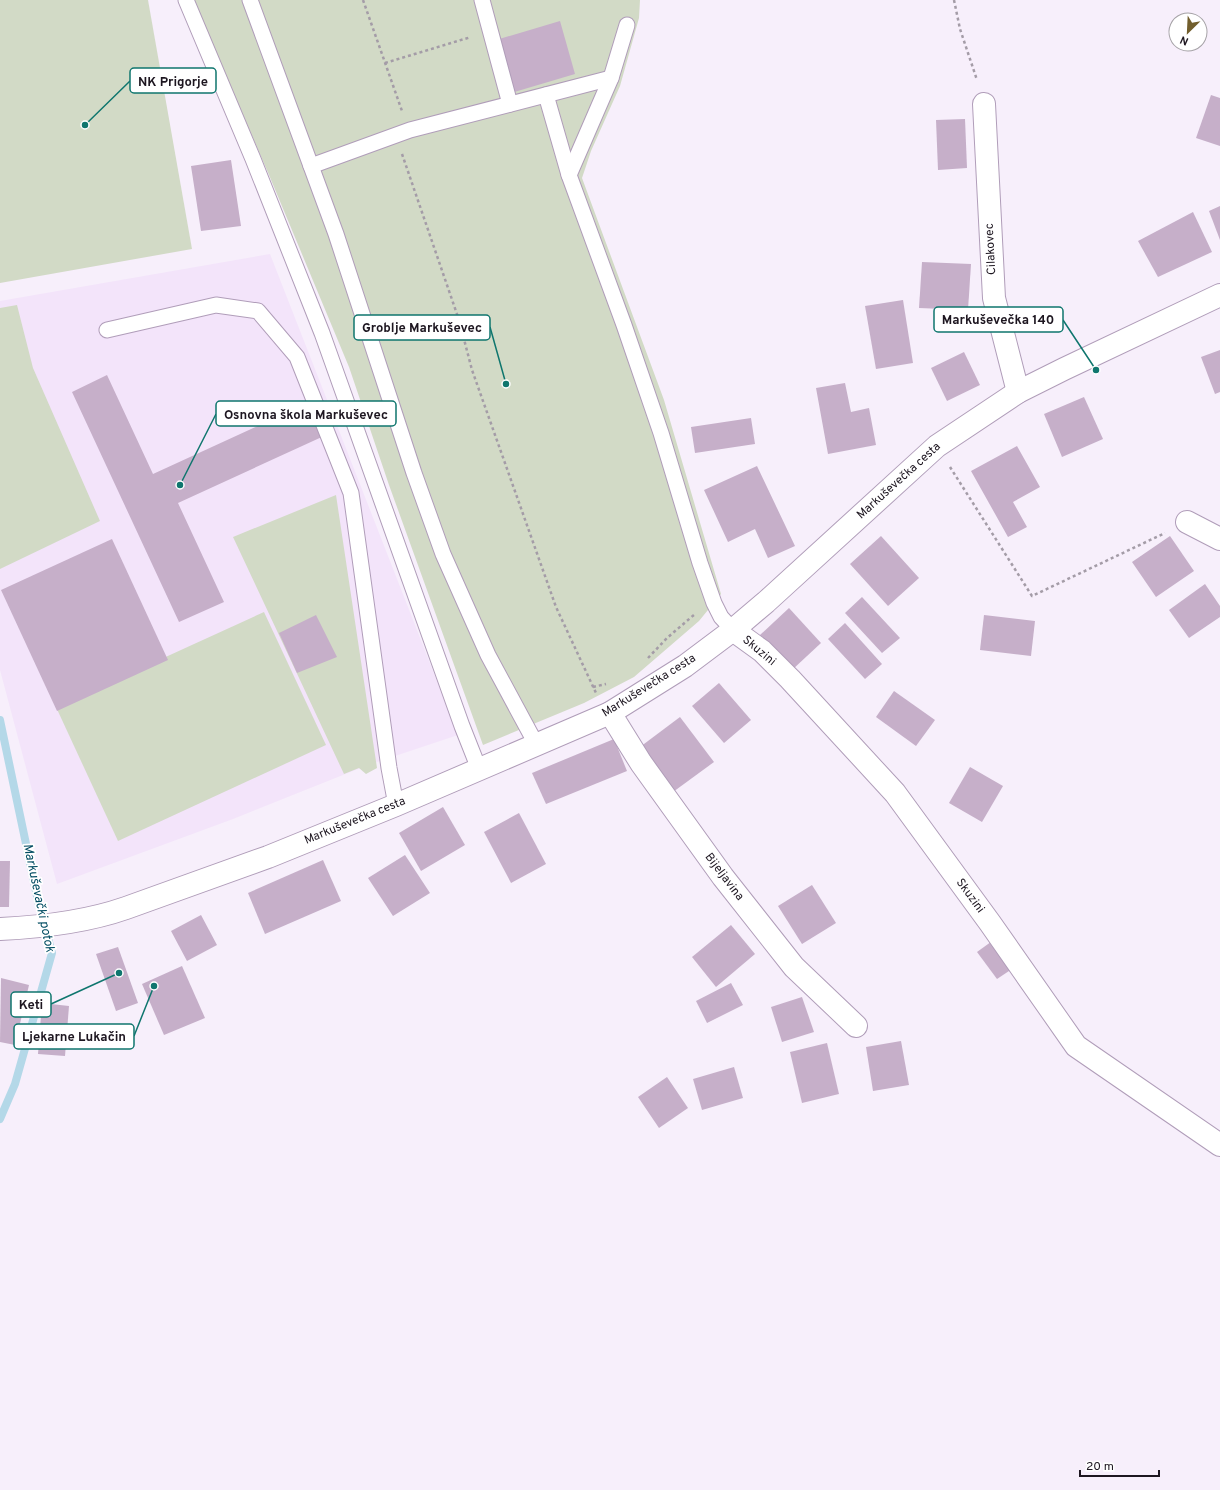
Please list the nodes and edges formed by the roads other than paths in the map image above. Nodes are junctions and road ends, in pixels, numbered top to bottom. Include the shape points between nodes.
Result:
1 (186, 0) edge
2 (250, 0) edge
3 (482, 0) edge
4 (627, 25) dead end
5 (611, 78) junction
6 (546, 95) junction
7 (510, 104) junction
8 (984, 104) road end
9 (311, 166) junction
10 (569, 175) junction
11 (1220, 295) edge
12 (107, 330) dead end
13 (1018, 392) junction
14 (1187, 522) road end
15 (1220, 539) edge
16 (733, 630) junction
17 (610, 713) junction
18 (536, 744) junction
19 (479, 769) junction
20 (396, 805) junction
21 (0, 929) edge
22 (856, 1026) dead end
23 (1220, 1146) edge

1 - 19 lane via 322,333
2 - 9 lane
3 - 7 lane
4 - 5 lane
5 - 6 lane
5 - 10 lane
6 - 7 lane
6 - 10 lane
7 - 9 lane via 410,130
8 - 13 street, Cilakovec via 994,298
9 - 18 lane via 443,554 488,655
10 - 16 lane via 659,425 700,563 721,617
11 - 13 street, Markuševečka cesta
12 - 20 lane via 216,305 258,311 297,357 351,493
13 - 16 street, Markuševečka cesta via 937,446
14 - 15 street
16 - 17 street, Markuševečka cesta via 685,666
16 - 23 street, Skuzini via 762,651 790,678 895,793 1076,1046
17 - 18 street, Markuševečka cesta
17 - 22 street, Bijeljavina via 641,763 723,878 794,967
18 - 19 street, Markuševečka cesta
19 - 20 street, Markuševečka cesta
20 - 21 street, Markuševečka cesta via 268,857 104,915 36,927

